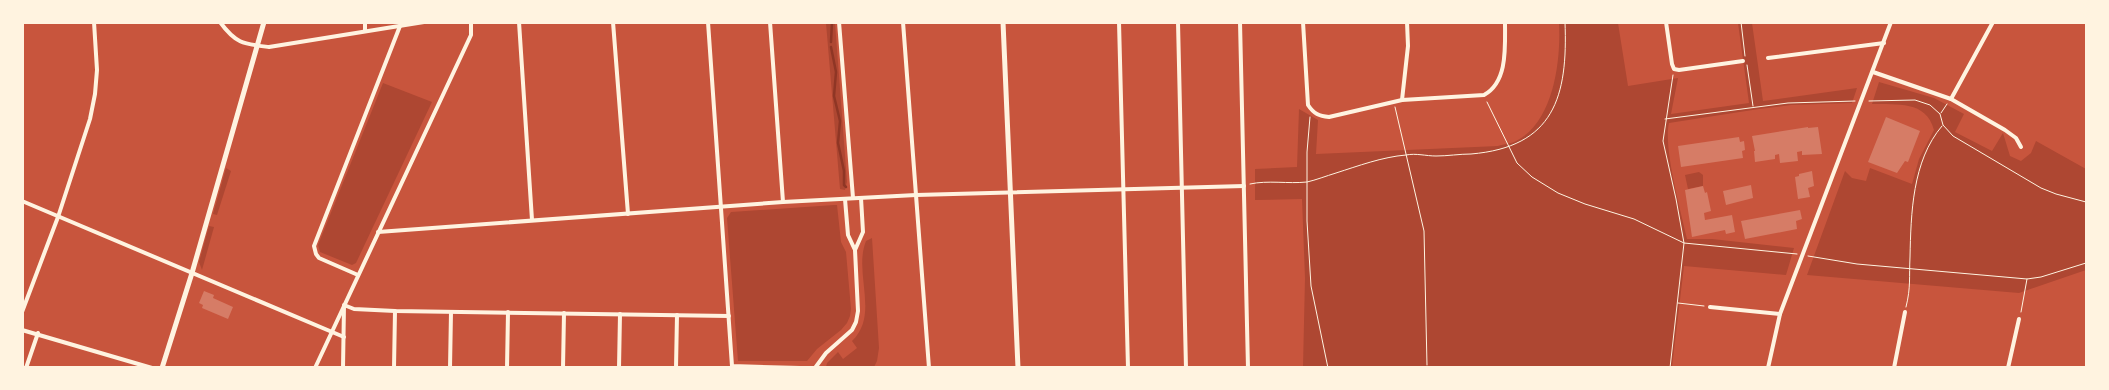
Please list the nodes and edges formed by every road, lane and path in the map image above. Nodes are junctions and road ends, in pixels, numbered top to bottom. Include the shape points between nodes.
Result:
1 (94, 22) edge
2 (220, 22) edge
3 (264, 22) edge
4 (365, 22) edge
5 (424, 22) edge
6 (471, 22) edge
7 (519, 22) edge
8 (613, 22) edge
9 (708, 22) edge
10 (770, 22) edge
11 (839, 22) edge
12 (903, 22) edge
13 (1003, 22) edge
14 (1119, 22) edge
15 (1178, 22) edge
16 (1240, 22) edge
17 (1303, 22) edge
18 (1408, 22) edge
19 (1505, 22) edge
20 (1565, 22) edge
21 (1666, 22) edge
22 (1891, 22) edge
23 (1993, 22) edge
24 (400, 26) junction
25 (364, 31) junction
26 (1884, 43) junction
27 (257, 45) junction
28 (1768, 58) dead end
29 (1743, 62) dead end
30 (1674, 69) junction
31 (1873, 72) junction
32 (1484, 95) junction
33 (1951, 99) junction
34 (1402, 100) junction
35 (1862, 101) junction
36 (1393, 102) junction
37 (1313, 112) junction
38 (1940, 114) junction
39 (1665, 119) junction
40 (1943, 125) junction
41 (2021, 146) dead end
42 (1508, 147) junction
43 (1407, 154) junction
44 (1308, 182) junction
45 (1244, 186) junction
46 (1182, 188) junction
47 (1123, 189) junction
48 (1011, 192) junction
49 (916, 195) junction
50 (853, 198) junction
51 (861, 198) junction
52 (845, 199) junction
53 (22, 201) edge
54 (783, 202) junction
55 (2086, 202) edge
56 (722, 205) junction
57 (628, 214) junction
58 (58, 217) junction
59 (532, 220) junction
60 (378, 232) junction
61 (1684, 243) junction
62 (855, 250) junction
63 (1803, 255) junction
64 (2086, 263) edge
65 (1910, 269) junction
66 (192, 273) junction
67 (358, 275) junction
68 (2028, 279) junction
69 (1678, 303) junction
70 (344, 305) junction
71 (1710, 307) joint
72 (395, 310) junction
73 (22, 312) edge
74 (451, 312) junction
75 (508, 312) junction
76 (1905, 312) joint
77 (564, 313) junction
78 (620, 314) junction
79 (1780, 314) junction
80 (677, 315) junction
81 (729, 316) junction
82 (2019, 319) joint
83 (22, 330) edge
84 (332, 332) junction
85 (38, 333) junction
86 (344, 337) junction
87 (1427, 365) dead end
88 (26, 368) edge
89 (152, 368) edge
90 (162, 368) edge
91 (315, 368) edge
92 (343, 368) edge
93 (394, 368) edge
94 (450, 368) edge
95 (507, 368) edge
96 (563, 368) edge
97 (619, 368) edge
98 (676, 368) edge
99 (800, 368) edge
100 (816, 368) edge
101 (929, 368) edge
102 (1018, 368) edge
103 (1128, 368) edge
104 (1186, 368) edge
105 (1248, 368) edge
106 (1328, 368) edge
107 (1670, 368) edge
108 (1768, 368) edge
109 (1894, 368) edge
110 (2008, 368) edge

1 - 58 street via 95,94
2 - 27 street via 232,37 244,44
3 - 27 street
4 - 25 street
5 - 24 street
6 - 60 street via 471,35
7 - 59 street
8 - 57 street
9 - 56 street
10 - 54 street
11 - 50 street
12 - 49 street
13 - 48 street
14 - 47 street
15 - 46 street
16 - 45 street
17 - 37 street via 1308,105
18 - 34 street
19 - 32 street via 1501,74 1493,90
20 - 42 path via 1564,71 1555,105 1531,136
21 - 30 street
22 - 26 street
23 - 33 street
24 - 25 street
24 - 67 street via 314,246 319,258
25 - 27 street via 269,47
26 - 28 street
26 - 31 street
27 - 66 street
29 - 30 street
30 - 39 path
31 - 33 street
31 - 35 street
32 - 34 street
32 - 42 path
33 - 38 path
33 - 41 street via 2005,130
34 - 36 street
35 - 38 path via 1915,100
35 - 39 path via 1788,103
35 - 63 street
36 - 37 street via 1329,117
36 - 43 path
37 - 44 path via 1308,131
38 - 40 path
39 - 61 path via 1662,141
40 - 55 path via 1953,136 2041,188
40 - 65 path via 1922,159 1918,176
42 - 43 path via 1473,154
42 - 61 path via 1519,166 1558,193 1634,219
43 - 44 path
43 - 87 path via 1424,231
44 - 45 path
44 - 106 path via 1311,286
45 - 46 street
45 - 105 street
46 - 47 street
46 - 104 street
47 - 48 street
47 - 103 street
48 - 49 street
48 - 102 street
49 - 51 street
49 - 101 street
50 - 51 street
50 - 52 street
51 - 62 street via 863,232
52 - 54 street
52 - 62 street via 848,234
53 - 58 street
54 - 56 street
56 - 57 street
56 - 81 street
57 - 59 street
58 - 66 street
58 - 73 street
59 - 60 street
60 - 67 street
61 - 63 path
61 - 69 path
62 - 100 street via 859,302 856,322
63 - 65 path
63 - 79 street
64 - 68 path
65 - 68 path
65 - 76 path via 1911,289
66 - 84 street
66 - 90 street
67 - 70 street
68 - 82 path
69 - 71 path
69 - 107 path
70 - 72 street via 354,309
70 - 84 street
70 - 86 street
71 - 79 street
72 - 74 street
72 - 93 street
74 - 75 street
74 - 94 street
75 - 77 street
75 - 95 street
76 - 109 street
77 - 78 street
77 - 96 street
78 - 80 street
78 - 97 street
79 - 108 street
80 - 81 street
80 - 98 street
81 - 99 street via 732,366
82 - 110 street
83 - 85 street
84 - 86 street
84 - 91 street
85 - 88 street
85 - 89 street
86 - 92 street

